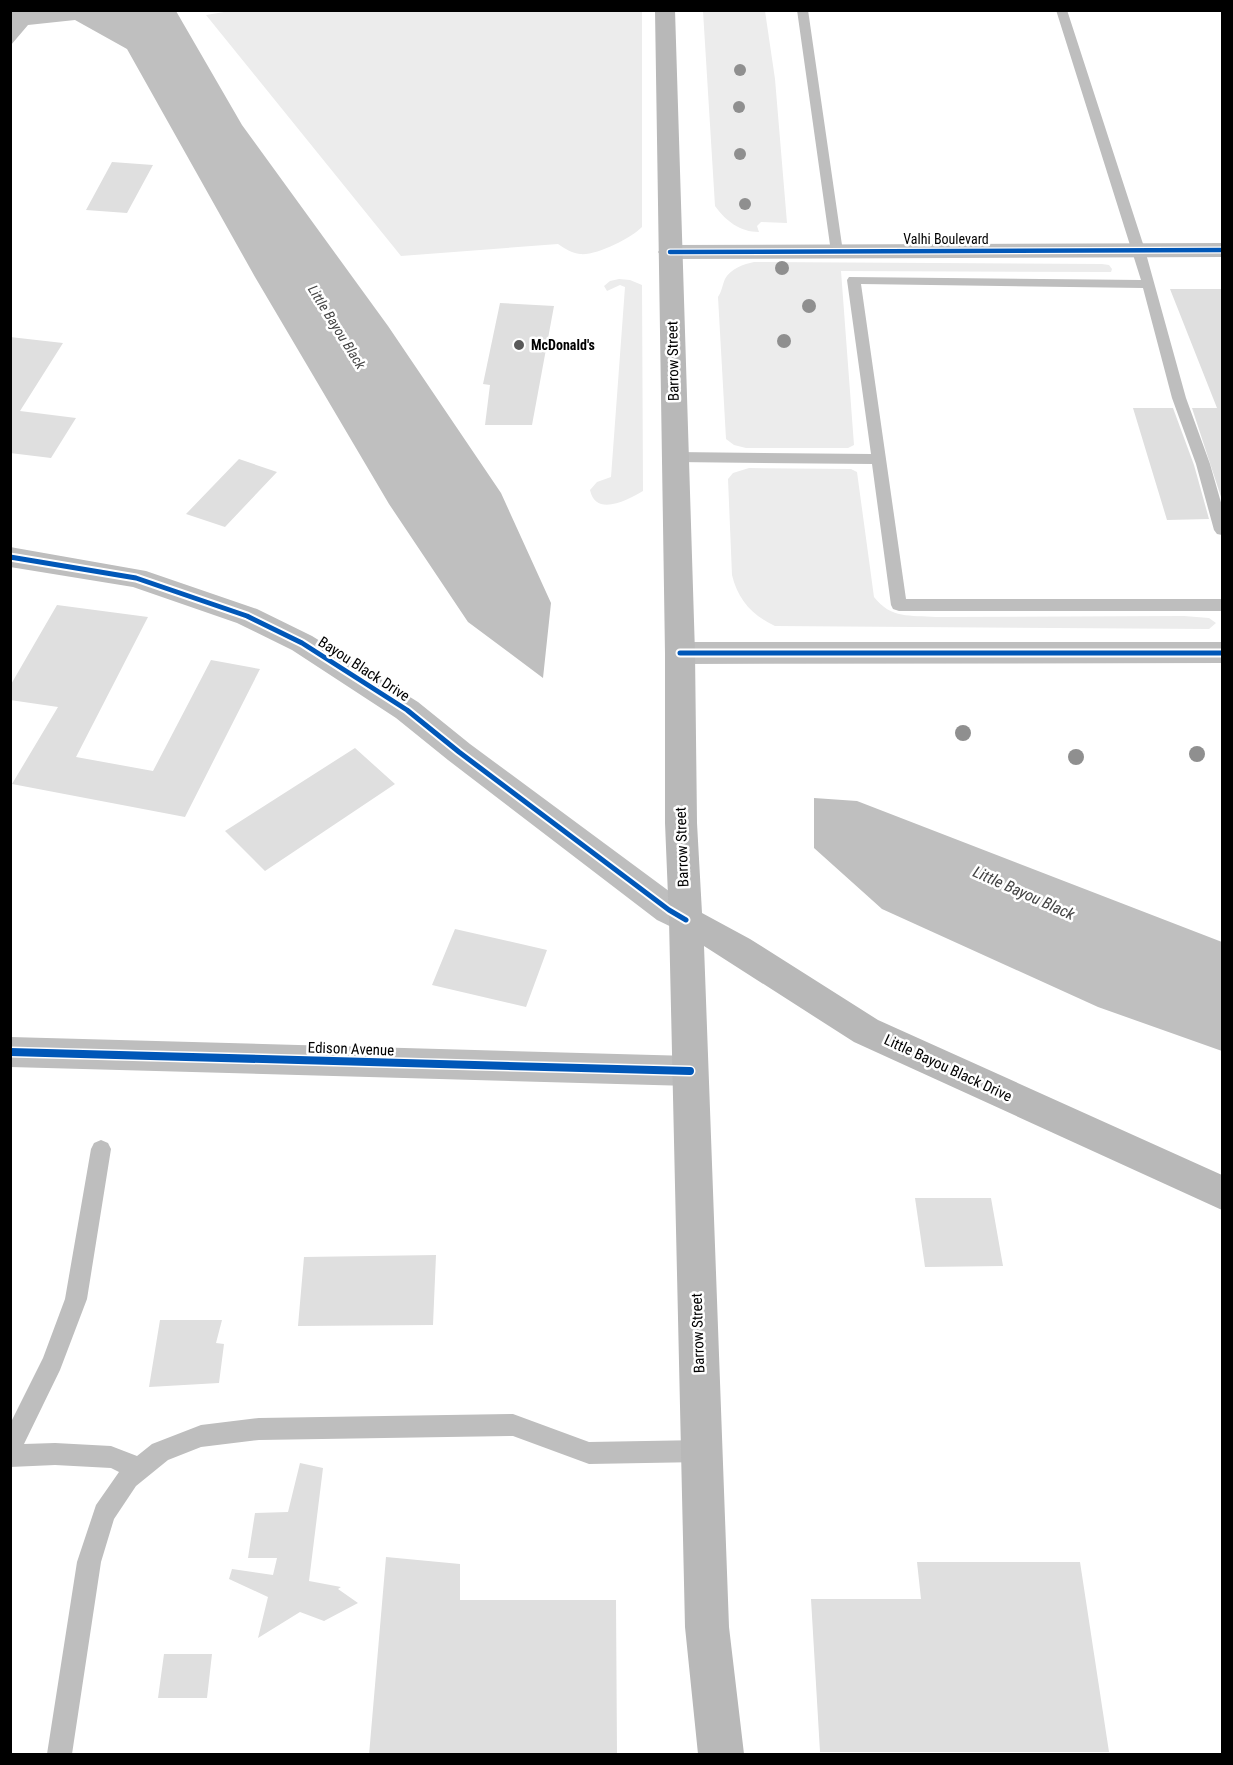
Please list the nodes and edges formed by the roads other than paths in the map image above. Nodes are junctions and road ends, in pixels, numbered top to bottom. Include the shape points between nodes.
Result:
1 (665, 10) edge
2 (802, 10) edge
3 (1060, 10) edge
4 (1139, 250) junction
5 (1222, 250) edge
6 (670, 252) junction
7 (837, 252) junction
8 (1149, 284) junction
9 (675, 457) junction
10 (879, 459) junction
11 (1222, 530) edge
12 (10, 557) edge
13 (1222, 605) edge
14 (680, 653) junction
15 (1222, 653) edge
16 (686, 920) junction
17 (10, 1052) edge
18 (690, 1071) junction
19 (101, 1149) dead end
20 (1222, 1193) edge
21 (10, 1449) edge
22 (702, 1451) junction
23 (10, 1456) edge
24 (140, 1469) junction
25 (59, 1755) edge
26 (721, 1755) edge

1 - 6 main road, Barrow Street
2 - 7 lane
3 - 4 lane
4 - 5 street, Valhi Boulevard
4 - 7 street, Valhi Boulevard
4 - 8 lane
6 - 7 street, Valhi Boulevard
6 - 9 main road, Barrow Street
8 - 10 lane via 854,280
8 - 11 lane via 1179,398
9 - 10 lane
9 - 14 main road, Barrow Street
10 - 13 lane via 899,605
12 - 16 street, Bayou Black Drive via 136,578 247,616 302,644 407,710
14 - 15 street
14 - 16 main road, Barrow Street
16 - 18 main road, Barrow Street
16 - 20 main road, Little Bayou Black Drive via 866,1030
17 - 18 street, Edison Avenue
18 - 22 main road, Barrow Street
19 - 21 lane via 76,1299 52,1362
22 - 24 lane via 589,1453 513,1425 259,1429 201,1436 160,1452
22 - 26 main road, Barrow Street via 707,1627
23 - 24 lane via 111,1457
24 - 25 lane via 104,1513 89,1562

